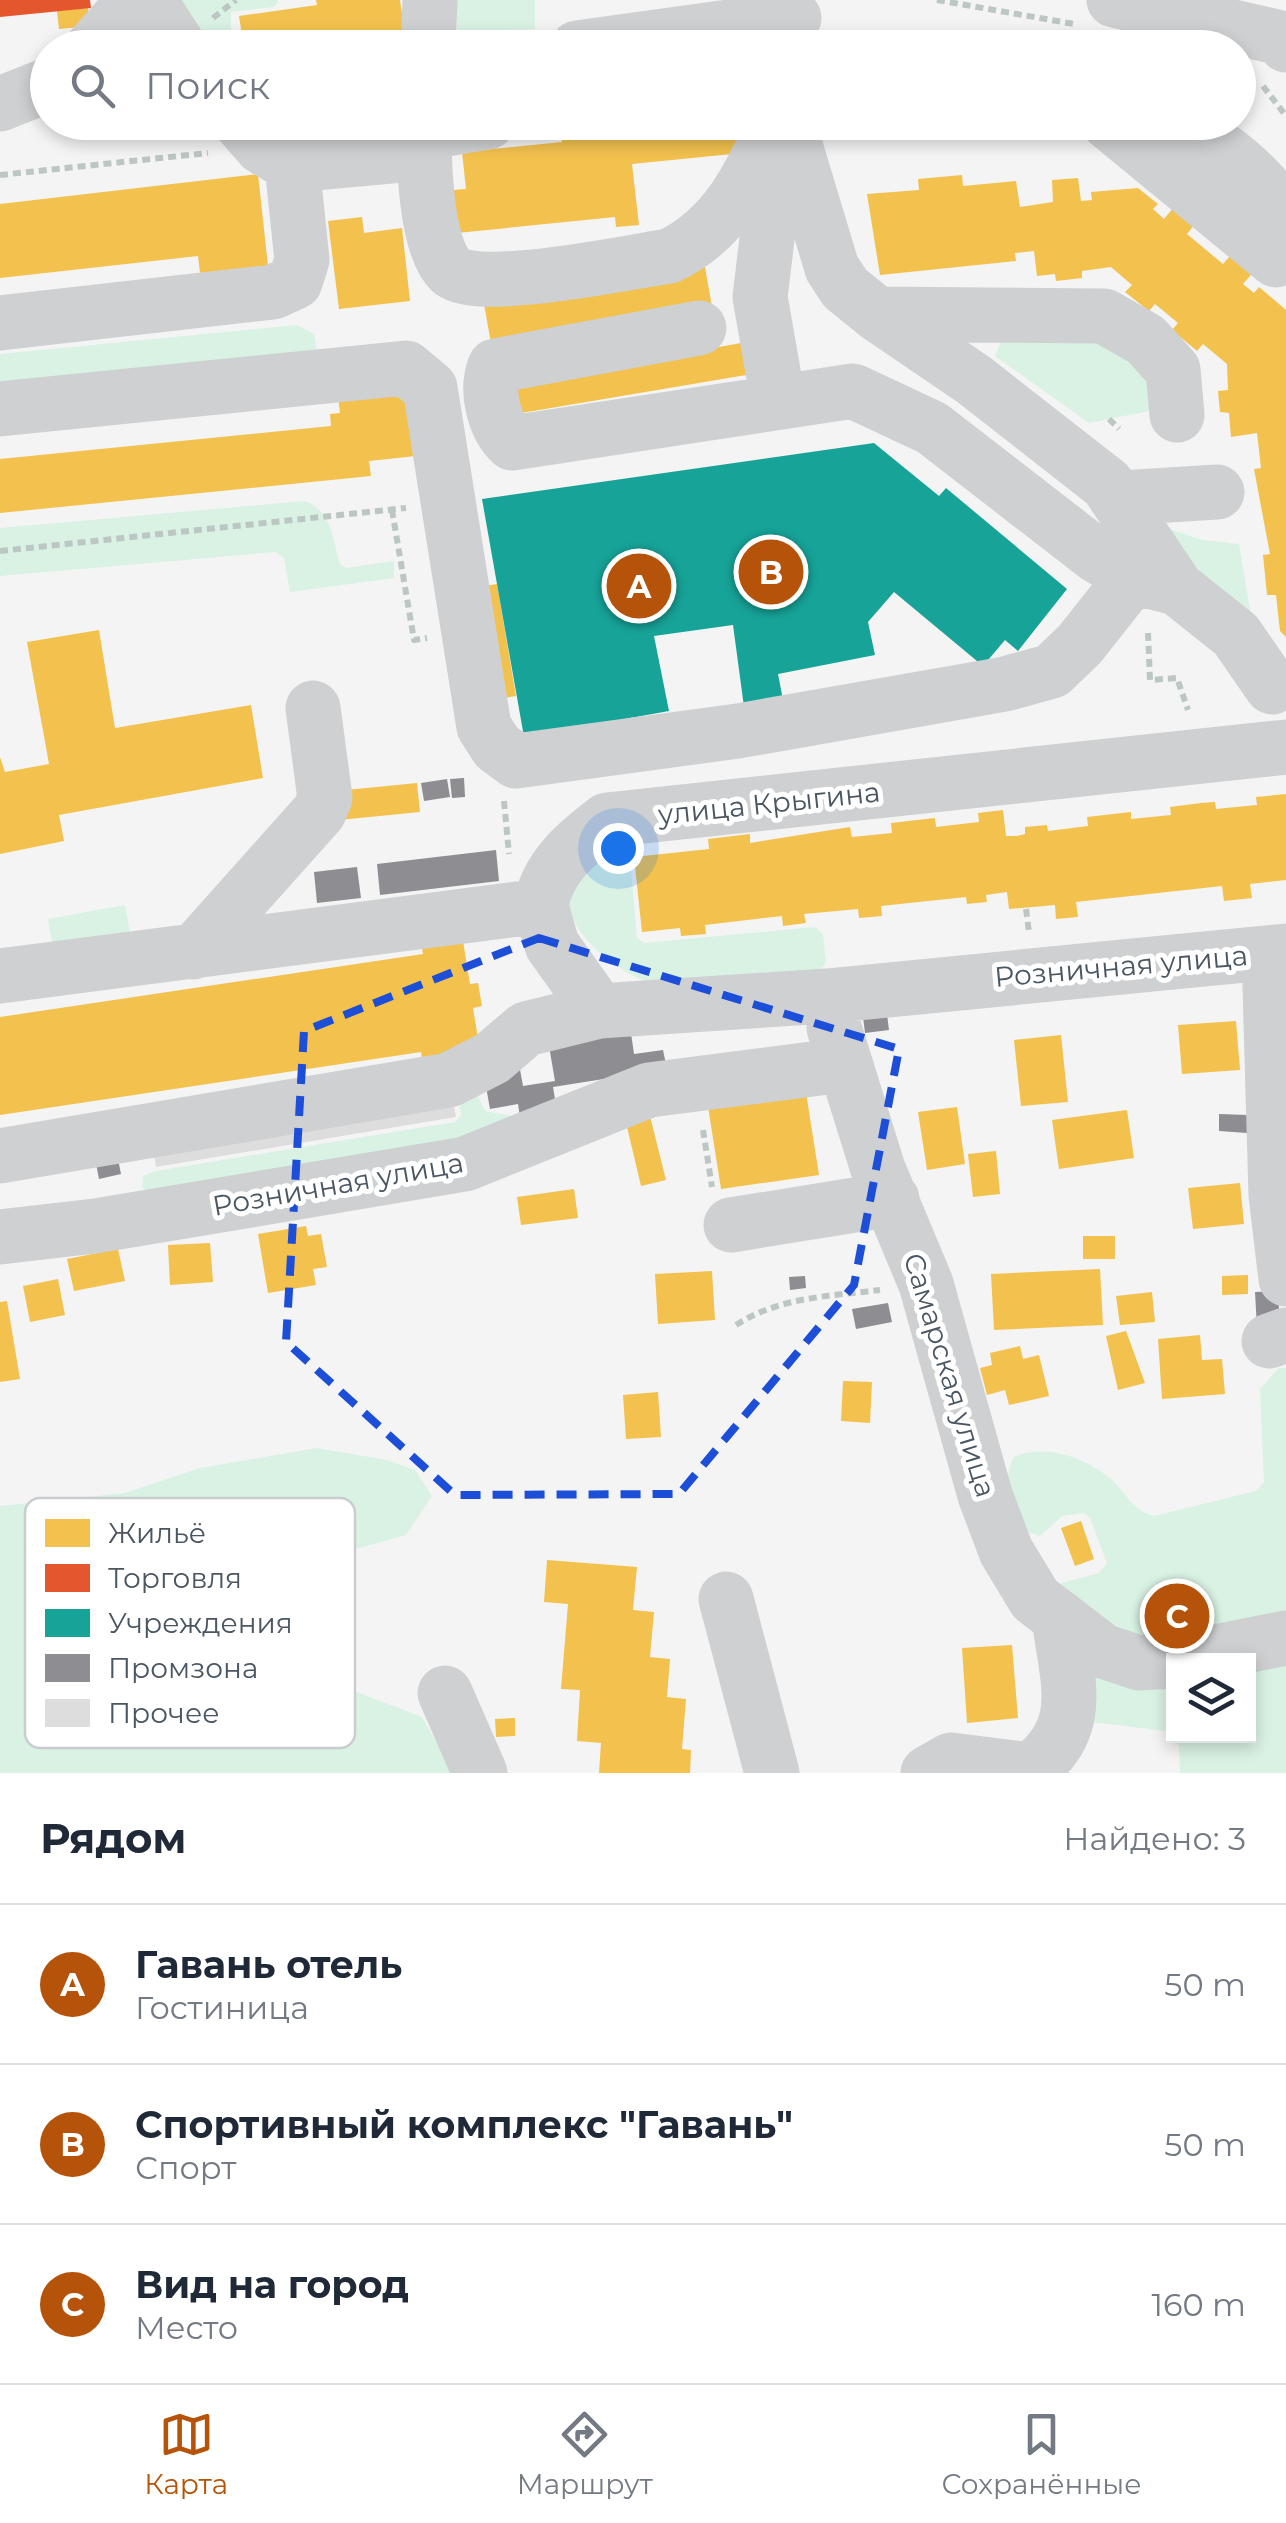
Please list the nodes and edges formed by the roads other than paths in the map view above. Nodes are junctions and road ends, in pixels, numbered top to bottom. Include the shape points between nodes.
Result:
1 (135, 0) edge
2 (149, 0) edge
3 (430, 0) edge
4 (1097, 13) edge
5 (794, 22) edge
6 (108, 30) edge
7 (168, 30) edge
8 (429, 30) edge
9 (727, 30) edge
10 (1240, 30) edge
11 (1256, 32) edge
12 (1282, 35) edge
13 (30, 92) edge
14 (0, 104) edge
15 (353, 140) edge
16 (425, 140) edge
17 (770, 140) edge
18 (776, 140) edge
19 (787, 140) edge
20 (1135, 140) edge
21 (1209, 140) edge
22 (264, 145) edge
23 (1281, 236) edge
24 (724, 311) junction
25 (877, 314) junction
26 (0, 323) edge
27 (778, 400) junction
28 (0, 409) edge
29 (1178, 416) dead end
30 (1217, 492) dead end
31 (1120, 498) junction
32 (1152, 594) junction
33 (1272, 687) dead end
34 (313, 708) dead end
35 (1286, 748) edge
36 (528, 908) junction
37 (194, 952) junction
38 (1278, 952) edge
39 (0, 976) edge
40 (826, 996) junction
41 (599, 1011) junction
42 (844, 1064) junction
43 (0, 1156) edge
44 (892, 1199) junction
45 (726, 1209) road end
46 (0, 1237) edge
47 (1286, 1278) edge
48 (726, 1599) dead end
49 (1058, 1617) junction
50 (1286, 1638) edge
51 (1210, 1653) edge
52 (1166, 1661) edge
53 (445, 1693) dead end
54 (480, 1773) edge
55 (772, 1773) edge
56 (928, 1773) edge

1 - 6 street
2 - 7 street
3 - 8 street
4 - 10 street
5 - 9 street
11 - 12 street
13 - 14 street
15 - 22 street
16 - 17 street via 440,256 462,278 494,281 669,256 695,244 731,205
18 - 24 street
19 - 25 street via 832,268
20 - 23 street
21 - 23 street via 1235,157
22 - 26 street via 302,260 295,282 273,292
24 - 27 street
24 - 27 street via 495,366 490,379 499,431 512,444
25 - 29 street via 1104,316 1146,340 1173,370
25 - 31 street via 974,380
27 - 32 street via 852,391 886,403 932,428
28 - 32 street via 406,368 430,388 484,727 516,761 1006,684 1059,664
30 - 31 street
31 - 32 street
32 - 33 street via 1236,635
34 - 37 street via 324,798 318,812
35 - 36 street, улица Крыгина via 1103,787 608,820 559,864
36 - 37 street
36 - 41 street
37 - 39 street
38 - 40 street, Розничная улица
38 - 47 street via 1276,1195
40 - 41 street, Розничная улица
40 - 42 street, Самарская улица
41 - 43 street, Розничная улица via 526,1029 492,1058 450,1080
42 - 44 street, Самарская улица
42 - 46 street, Розничная улица via 648,1090 466,1164
44 - 45 street
44 - 49 street, Самарская улица via 926,1284 1006,1551 1035,1599
48 - 55 street
49 - 52 street, Самарская улица via 1103,1651 1139,1663
49 - 56 street via 1069,1720 1055,1748 1030,1770 951,1760
50 - 51 street, Самарская улица
53 - 54 street

